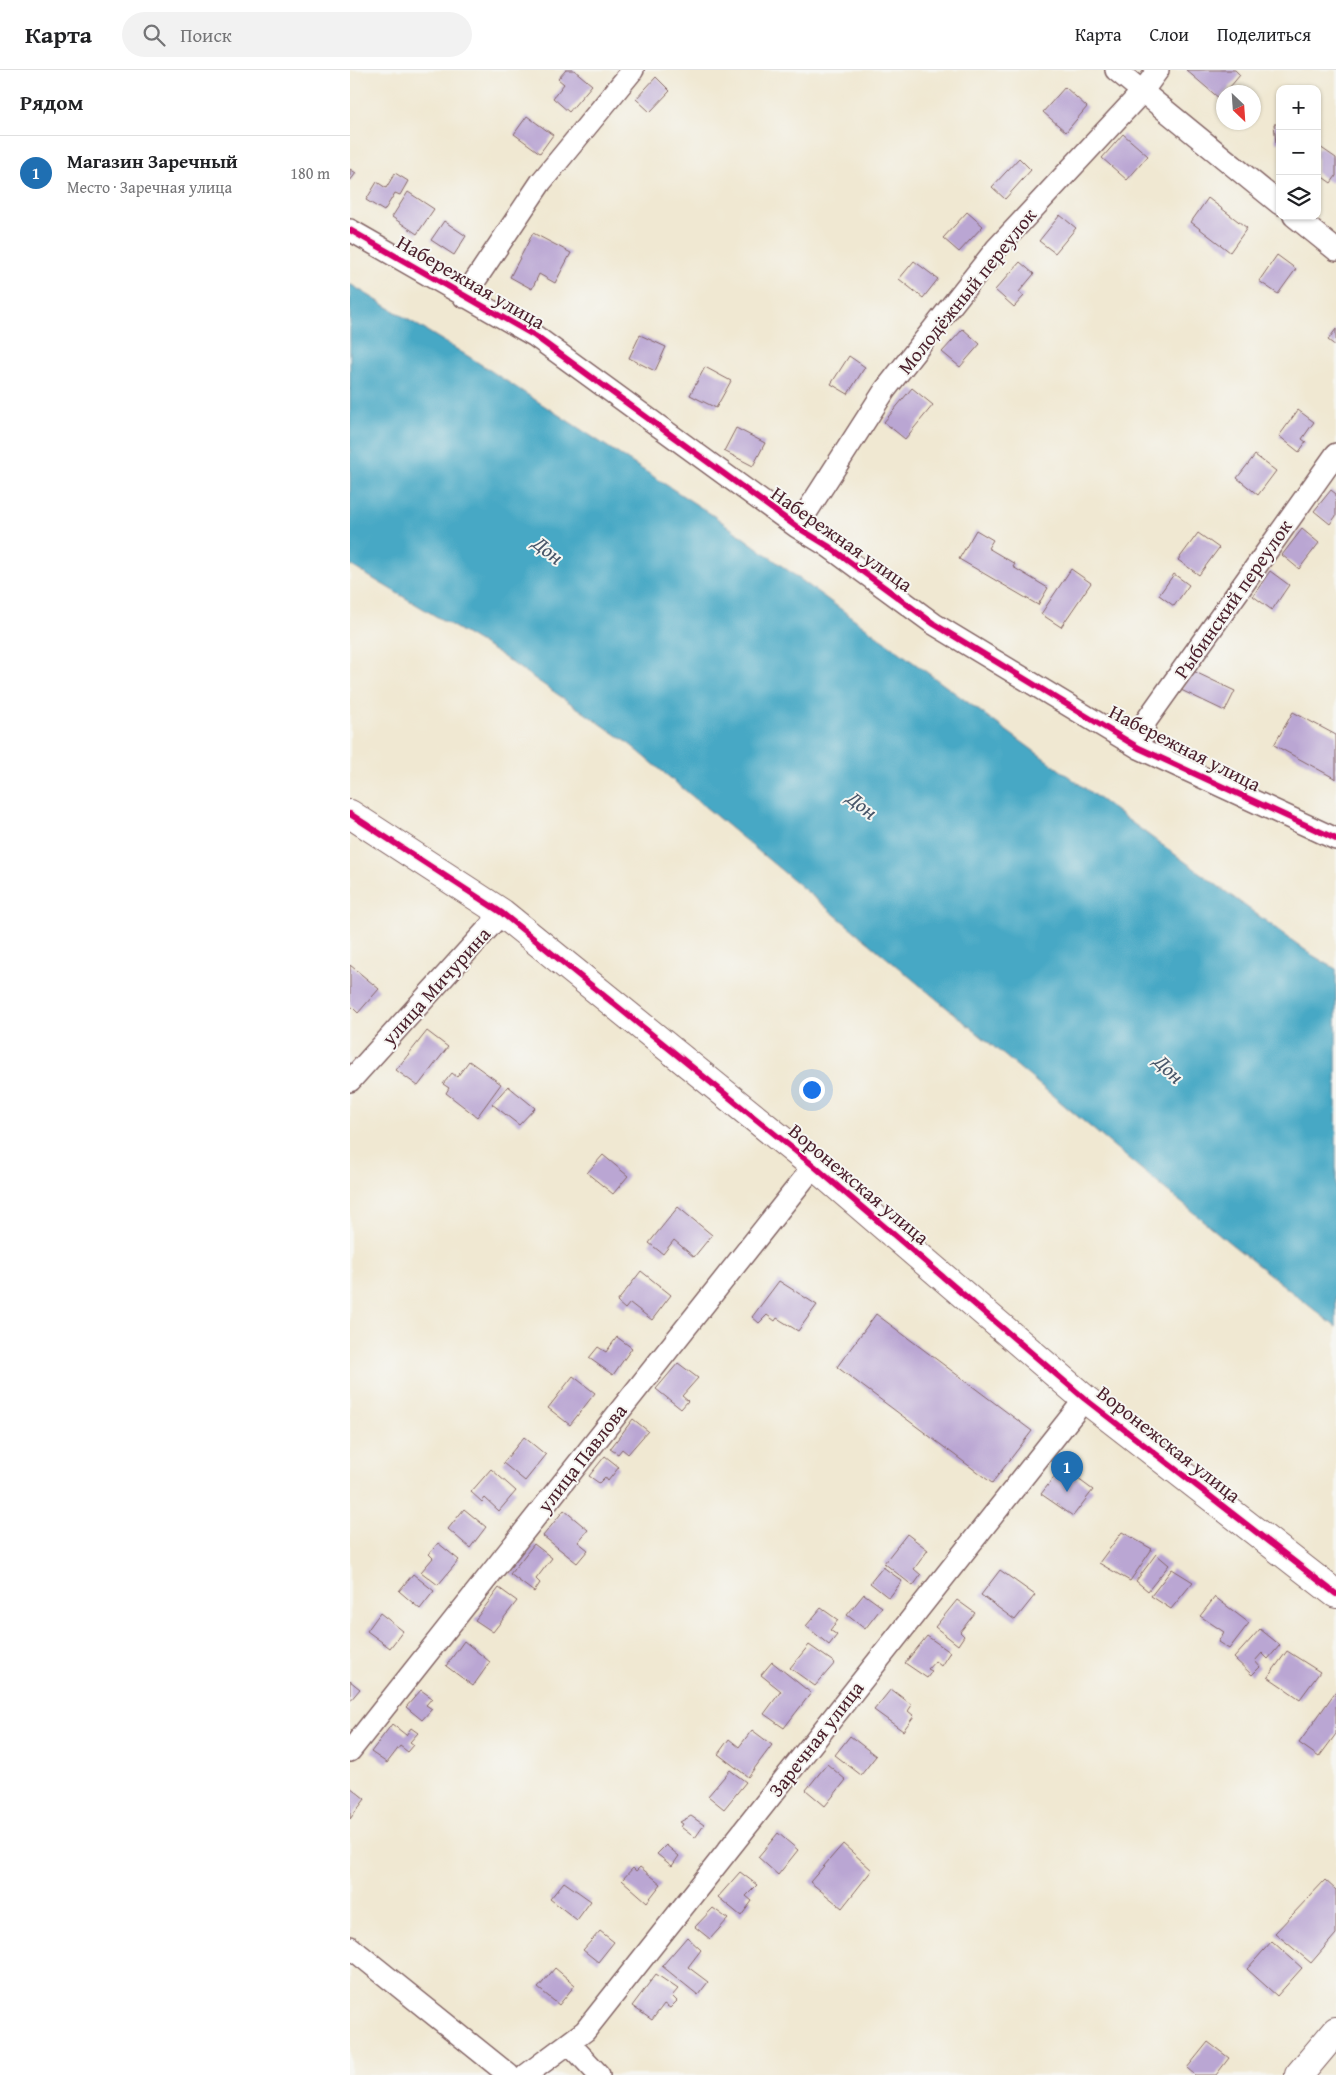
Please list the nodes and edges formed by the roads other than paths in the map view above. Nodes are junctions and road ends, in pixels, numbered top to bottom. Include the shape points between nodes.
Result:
1 (632, 70) edge
2 (1116, 70) edge
3 (1158, 70) edge
4 (1142, 92) junction
5 (1276, 201) edge
6 (1299, 220) edge
7 (350, 230) edge
8 (1336, 250) edge
9 (464, 297) junction
10 (1336, 454) edge
11 (797, 527) junction
12 (1139, 748) junction
13 (350, 814) edge
14 (1336, 839) edge
15 (502, 913) junction
16 (350, 1081) edge
17 (814, 1166) junction
18 (1085, 1399) junction
19 (1336, 1594) edge
20 (350, 1751) edge
21 (350, 1947) edge
22 (1336, 2031) edge
23 (569, 2042) junction
24 (531, 2070) edge
25 (509, 2075) edge
26 (599, 2075) edge
27 (1299, 2075) edge

1 - 9 street via 541,182
2 - 4 street
3 - 4 street, Молодёжный переулок
4 - 5 street
4 - 11 street, Молодёжный переулок via 996,249 886,390
6 - 8 street
7 - 9 street, Набережная улица
9 - 11 street, Набережная улица via 535,336
10 - 12 street, Рыбинский переулок via 1146,721
11 - 12 street, Набережная улица via 934,624
12 - 14 street, Набережная улица
13 - 15 street, Воронежская улица
15 - 16 street, улица Мичурина
15 - 17 street, Воронежская улица
17 - 18 street, Воронежская улица
17 - 20 street, улица Павлова
18 - 19 street, Воронежская улица
18 - 23 street, Заречная улица via 586,2031
21 - 25 street
22 - 27 street
23 - 24 street, Заречная улица
23 - 26 street

